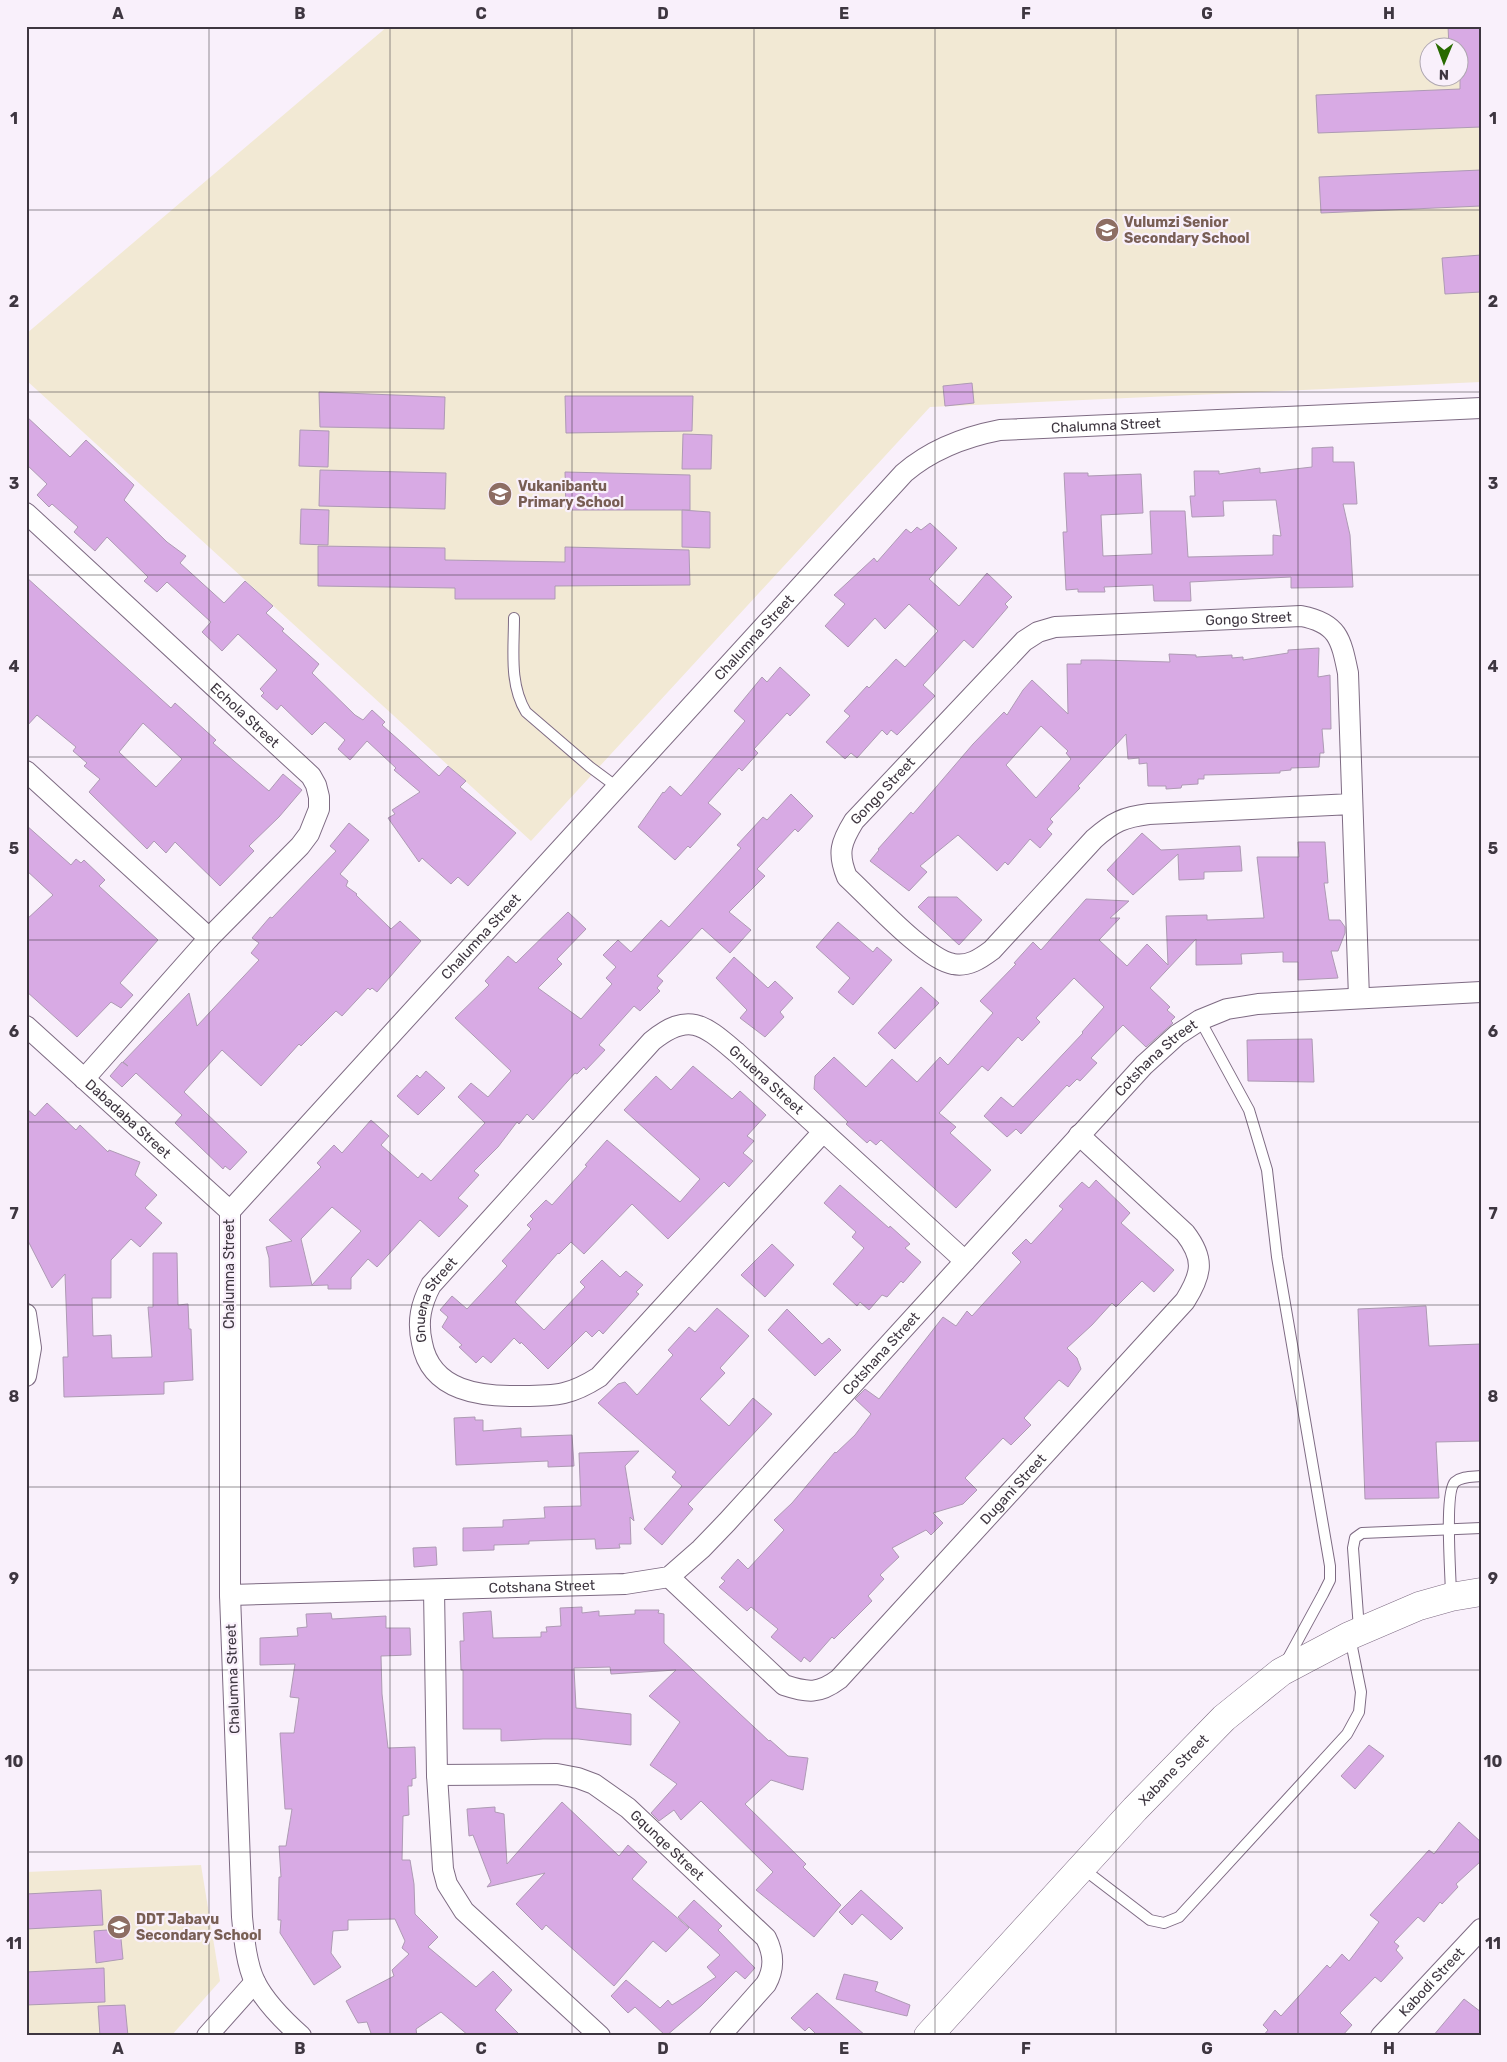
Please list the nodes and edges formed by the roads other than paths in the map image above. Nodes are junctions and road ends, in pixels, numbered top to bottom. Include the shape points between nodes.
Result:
1 (1481, 408) edge
2 (26, 513) edge
3 (514, 618) dead end
4 (26, 771) edge
5 (617, 787) junction
6 (1352, 804) junction
7 (209, 938) junction
8 (1481, 992) edge
9 (1359, 998) junction
10 (1200, 1020) junction
11 (26, 1026) edge
12 (84, 1079) junction
13 (823, 1132) junction
14 (1079, 1135) junction
15 (230, 1211) junction
16 (965, 1261) junction
17 (26, 1314) edge
18 (26, 1376) edge
19 (1481, 1476) edge
20 (1481, 1528) edge
21 (1449, 1530) junction
22 (669, 1577) junction
23 (434, 1590) junction
24 (1481, 1592) edge
25 (230, 1595) junction
26 (1451, 1597) junction
27 (1354, 1634) junction
28 (1281, 1672) junction
29 (436, 1775) junction
30 (1081, 1868) junction
31 (1481, 1929) edge
32 (255, 1982) junction
33 (207, 2036) edge
34 (301, 2036) edge
35 (600, 2036) edge
36 (720, 2036) edge
37 (928, 2036) edge
38 (1381, 2036) edge

1 - 5 street, Chalumna Street via 1000,430 943,447 920,459 904,473
2 - 7 street, Echola Street via 311,776 316,785 319,809 309,834
3 - 5 lane via 514,669 520,703 526,712
4 - 7 street
5 - 15 street, Chalumna Street
6 - 6 street, Gongo Street via 1127,817 1094,839 992,950 966,965 939,960 920,946 847,877 841,862 844,837 854,821 1024,641 1055,627 1300,616 1328,624 1343,650 1348,673
6 - 9 street, Gongo Street
7 - 12 street, Echola Street
8 - 9 street, Cotshana Street
9 - 10 street, Cotshana Street via 1227,1009
10 - 14 street, Cotshana Street via 1177,1035 1144,1065
10 - 28 lane via 1249,1110 1267,1170 1277,1257 1330,1566 1330,1580 1324,1594
11 - 12 street, Dabadaba Street
12 - 15 street, Dabadaba Street
13 - 13 street, Gnuena Street via 599,1377 564,1393 484,1395 444,1380 431,1368 424,1353 419,1319 422,1302 431,1285 652,1042 674,1026 699,1026 714,1033
13 - 16 street, Gnuena Street
14 - 16 street, Cotshana Street
14 - 22 street, Dugani Street via 1185,1233 1196,1247 1200,1274 1185,1301 839,1679 826,1688 811,1692 784,1685
15 - 25 street, Chalumna Street
16 - 22 street, Cotshana Street via 701,1549
17 - 18 street via 31,1348
19 - 21 lane via 1463,1477 1454,1482 1450,1491
20 - 21 lane
21 - 26 lane
21 - 27 lane via 1362,1533 1355,1538
22 - 23 street, Cotshana Street via 625,1584
23 - 25 street, Cotshana Street
23 - 29 street
24 - 26 street, Xabane Street
25 - 32 street, Chalumna Street via 242,1917
26 - 27 street, Xabane Street via 1419,1606
27 - 28 street, Xabane Street
27 - 30 lane via 1361,1692 1360,1712 1347,1734 1179,1917 1164,1923 1150,1920
28 - 30 street, Xabane Street via 1224,1718
29 - 35 street via 443,1869 455,1900 475,1923
29 - 36 street, Gqunqe Street via 558,1774 594,1784 628,1808 766,1938 771,1948 772,1975
30 - 37 street, Xabane Street
31 - 38 street, Kabodi Street
32 - 33 street
32 - 34 street, Chalumna Street via 271,2005

